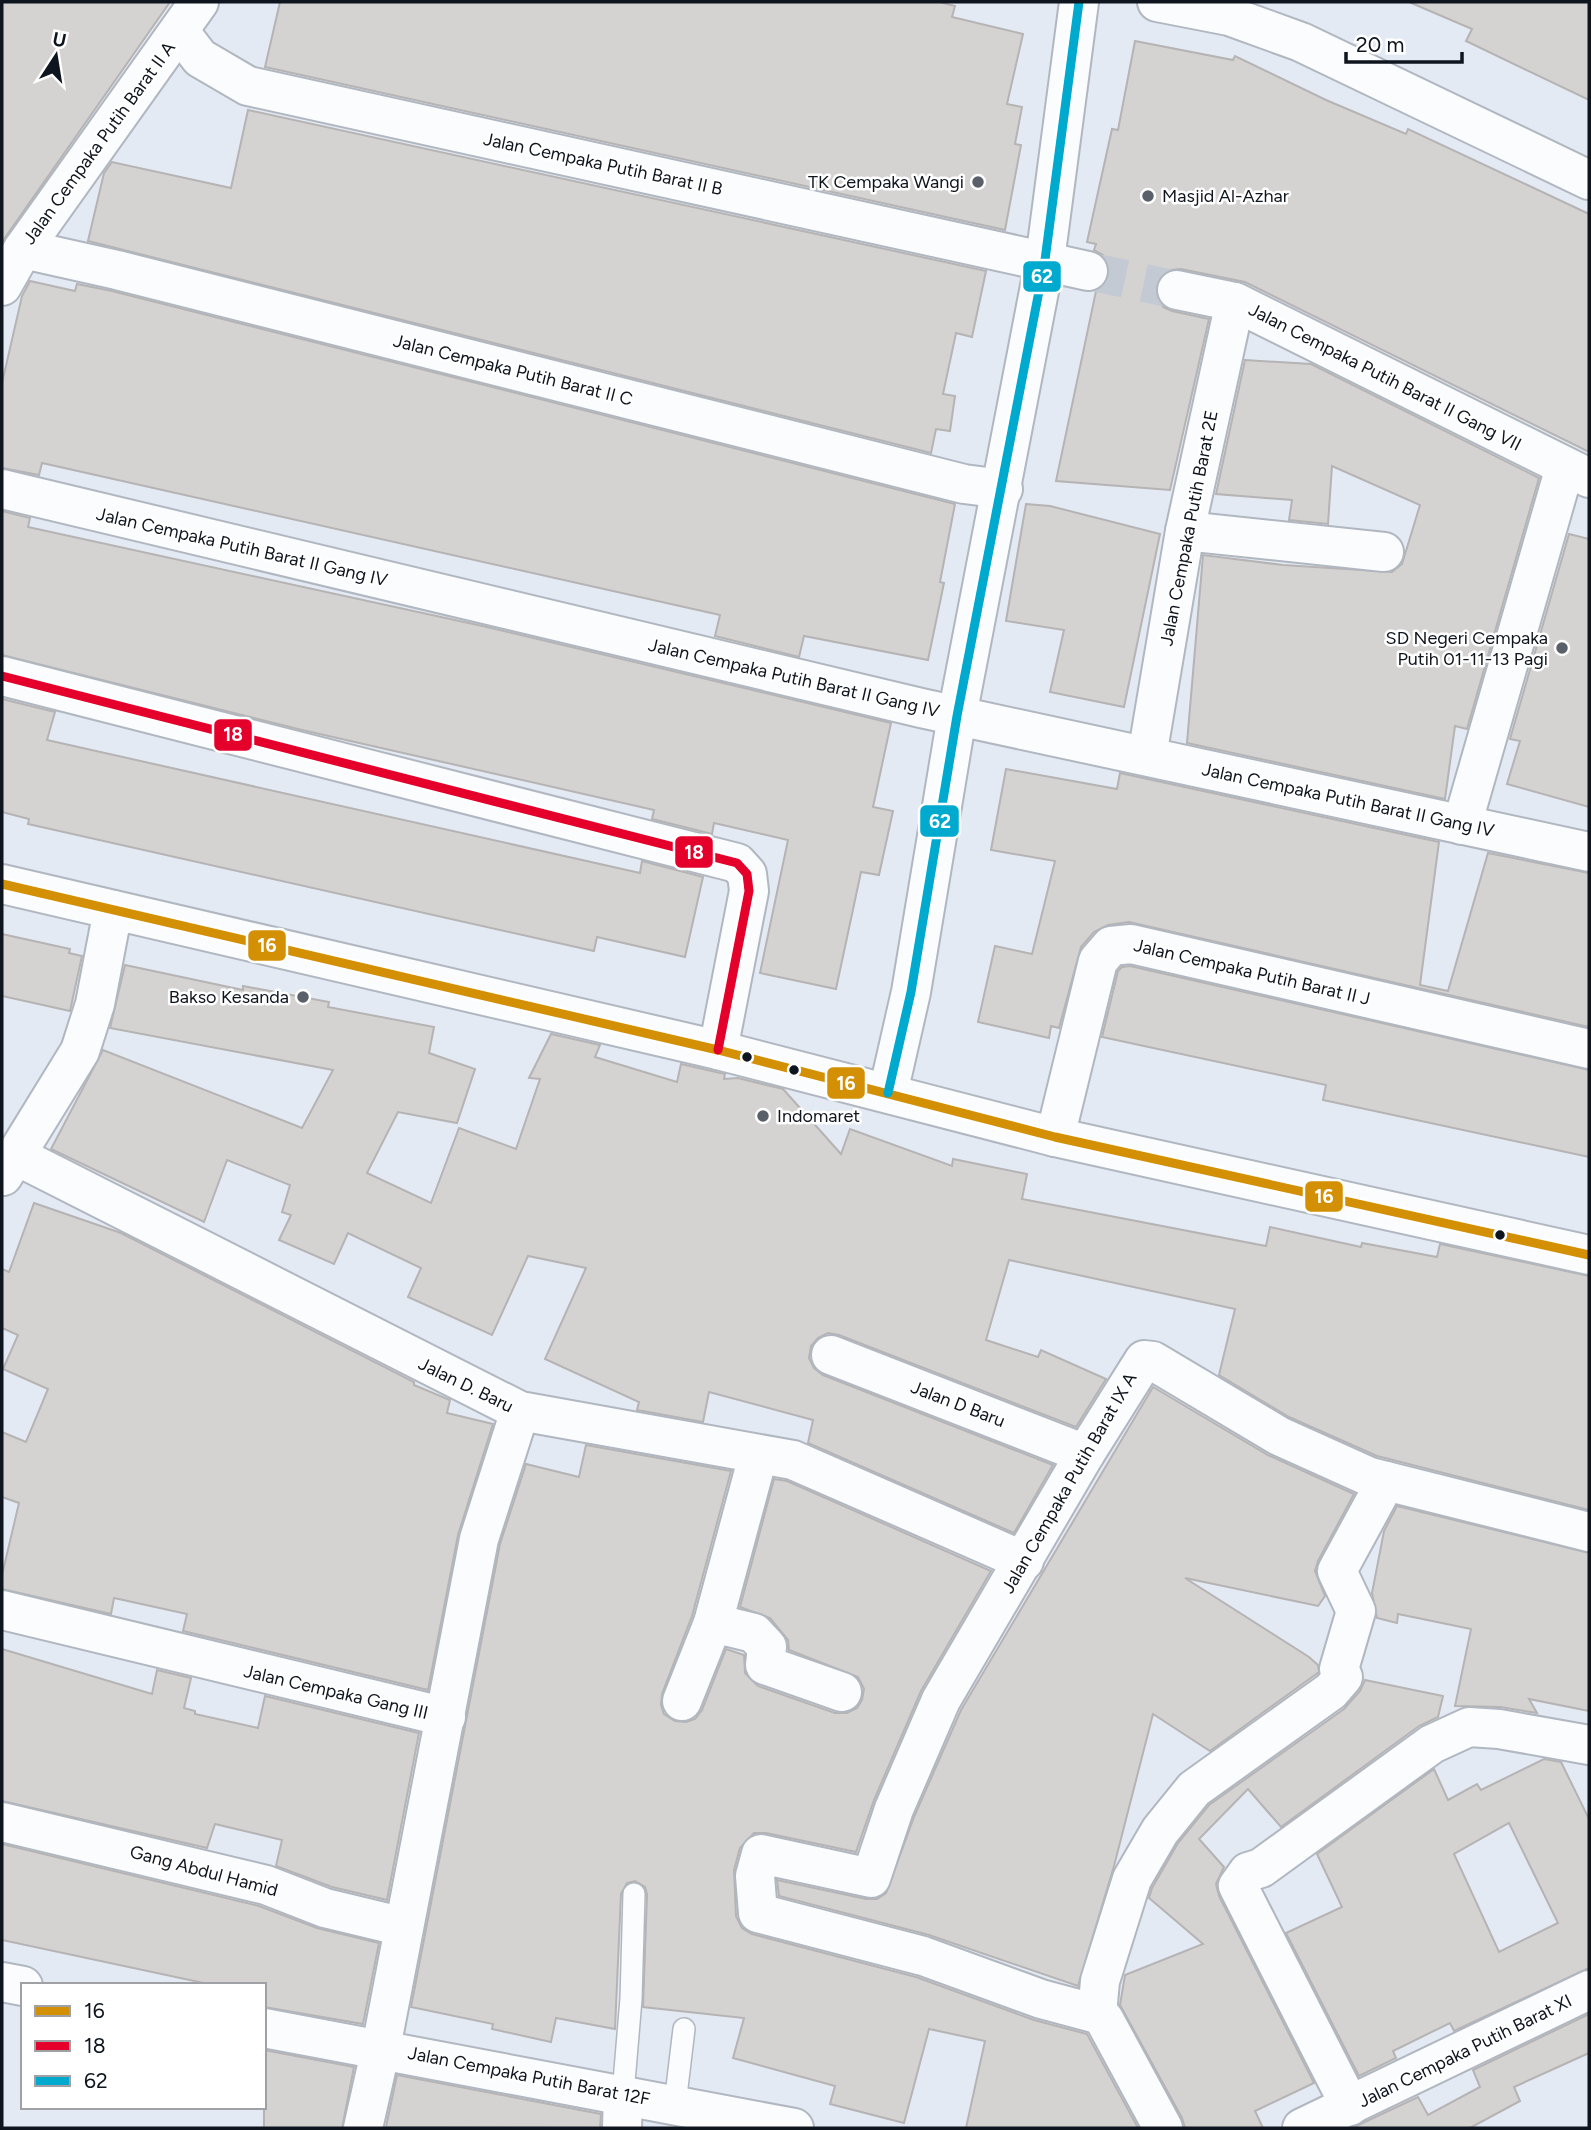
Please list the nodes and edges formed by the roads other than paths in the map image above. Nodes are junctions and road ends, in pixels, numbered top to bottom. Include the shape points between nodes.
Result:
1 (1079, 2) edge
2 (1157, 2) edge
3 (189, 17) edge
4 (1589, 180) edge
5 (23, 249) junction
6 (1045, 260) junction
7 (1088, 271) tunnel mouth
8 (2, 286) edge
9 (1177, 290) tunnel mouth
10 (1235, 302) junction
11 (1577, 472) edge
12 (2, 489) edge
13 (1003, 489) junction
14 (1185, 531) junction
15 (1384, 552) dead end
16 (2, 676) edge
17 (957, 716) junction
18 (1147, 756) junction
19 (1462, 825) junction
20 (1589, 852) edge
21 (2, 884) edge
22 (113, 910) junction
23 (718, 1049) junction
24 (1589, 1049) edge
25 (888, 1093) junction
26 (1055, 1137) junction
27 (9, 1167) edge
28 (1589, 1255) edge
29 (831, 1355) dead end
30 (520, 1411) junction
31 (1085, 1454) junction
32 (758, 1456) junction
33 (1386, 1481) junction
34 (1589, 1532) edge
35 (1024, 1561) junction
36 (2, 1610) edge
37 (713, 1623) junction
38 (842, 1692) dead end
39 (682, 1701) dead end
40 (446, 1717) junction
41 (1589, 1745) edge
42 (2, 1822) edge
43 (634, 1894) dead end
44 (404, 1927) junction
45 (2, 1982) edge
46 (21, 1986) edge
47 (1589, 1990) edge
48 (1100, 2016) junction
49 (266, 2028) edge
50 (684, 2029) dead end
51 (381, 2048) junction
52 (675, 2104) junction
53 (1350, 2106) junction
54 (622, 2111) edge
55 (726, 2121) edge
56 (363, 2128) edge
57 (794, 2128) edge
58 (1163, 2128) edge
59 (1302, 2128) edge

1 - 6 street
2 - 4 street via 1229,16 1301,42
3 - 5 street, Jalan Cempaka Putih Barat II A
3 - 6 street, Jalan Cempaka Putih Barat II B via 200,58 248,86
5 - 8 street, Jalan Cempaka Putih Barat II A
5 - 13 street, Jalan Cempaka Putih Barat II C via 964,484
6 - 7 street
6 - 13 street
9 - 10 street, Jalan Cempaka Putih Barat II Gang VII
10 - 11 street, Jalan Cempaka Putih Barat II Gang VII
10 - 14 street, Jalan Cempaka Putih Barat 2E
11 - 19 street
12 - 17 street, Jalan Cempaka Putih Barat II Gang IV
13 - 17 street
14 - 15 street
14 - 18 street, Jalan Cempaka Putih Barat 2E
16 - 23 street via 737,863 747,874 749,891
17 - 18 street, Jalan Cempaka Putih Barat II Gang IV
17 - 25 street via 911,992
18 - 19 street, Jalan Cempaka Putih Barat II Gang IV
19 - 20 street, Jalan Cempaka Putih Barat II Gang IV
21 - 22 street
22 - 23 street
22 - 27 street via 95,1004 80,1051
23 - 25 street
24 - 26 street, Jalan Cempaka Putih Barat II J via 1131,944 1111,946 1098,961
25 - 26 street
26 - 28 street
27 - 30 street, Jalan D. Baru
29 - 31 street, Jalan D Baru
30 - 32 street, Jalan D. Baru
30 - 40 street, Jalan Cempaka Gang III via 479,1539
31 - 33 street, Jalan Cempaka Putih Barat IX A via 1139,1364 1148,1359 1279,1436
31 - 35 street, Jalan Cempaka Putih Barat IX A
32 - 35 street, Jalan D. Baru via 793,1460
32 - 37 street
33 - 34 street, Jalan Cempaka Putih Barat IX A
33 - 48 street via 1337,1571 1356,1611 1339,1669 1343,1677 1331,1691 1194,1789 1160,1831 1132,1879 1100,1981
35 - 48 street, Jalan Cempaka Putih Barat IX A via 941,1700 881,1842 871,1878 761,1854 755,1877 758,1913 923,1956
36 - 40 street, Jalan Cempaka Gang III
37 - 38 street via 754,1633 767,1647 765,1665
37 - 39 street
40 - 44 street
41 - 53 street via 1469,1727 1432,1744 1243,1877 1238,1886
42 - 44 street, Gang Abdul Hamid via 266,1885 325,1908
43 - 54 lane
44 - 51 street
45 - 46 street
47 - 53 street, Jalan Cempaka Putih Barat XI
48 - 58 street
49 - 51 street, Jalan Cempaka Putih Barat 12F
50 - 52 lane
51 - 54 street, Jalan Cempaka Putih Barat 12F
51 - 56 street
52 - 54 street, Jalan Cempaka Putih Barat 12F
52 - 55 street, Jalan Cempaka Putih Barat 12F
53 - 59 street, Jalan Cempaka Putih Barat XI
55 - 57 street, Jalan Cempaka Putih Barat 12F

